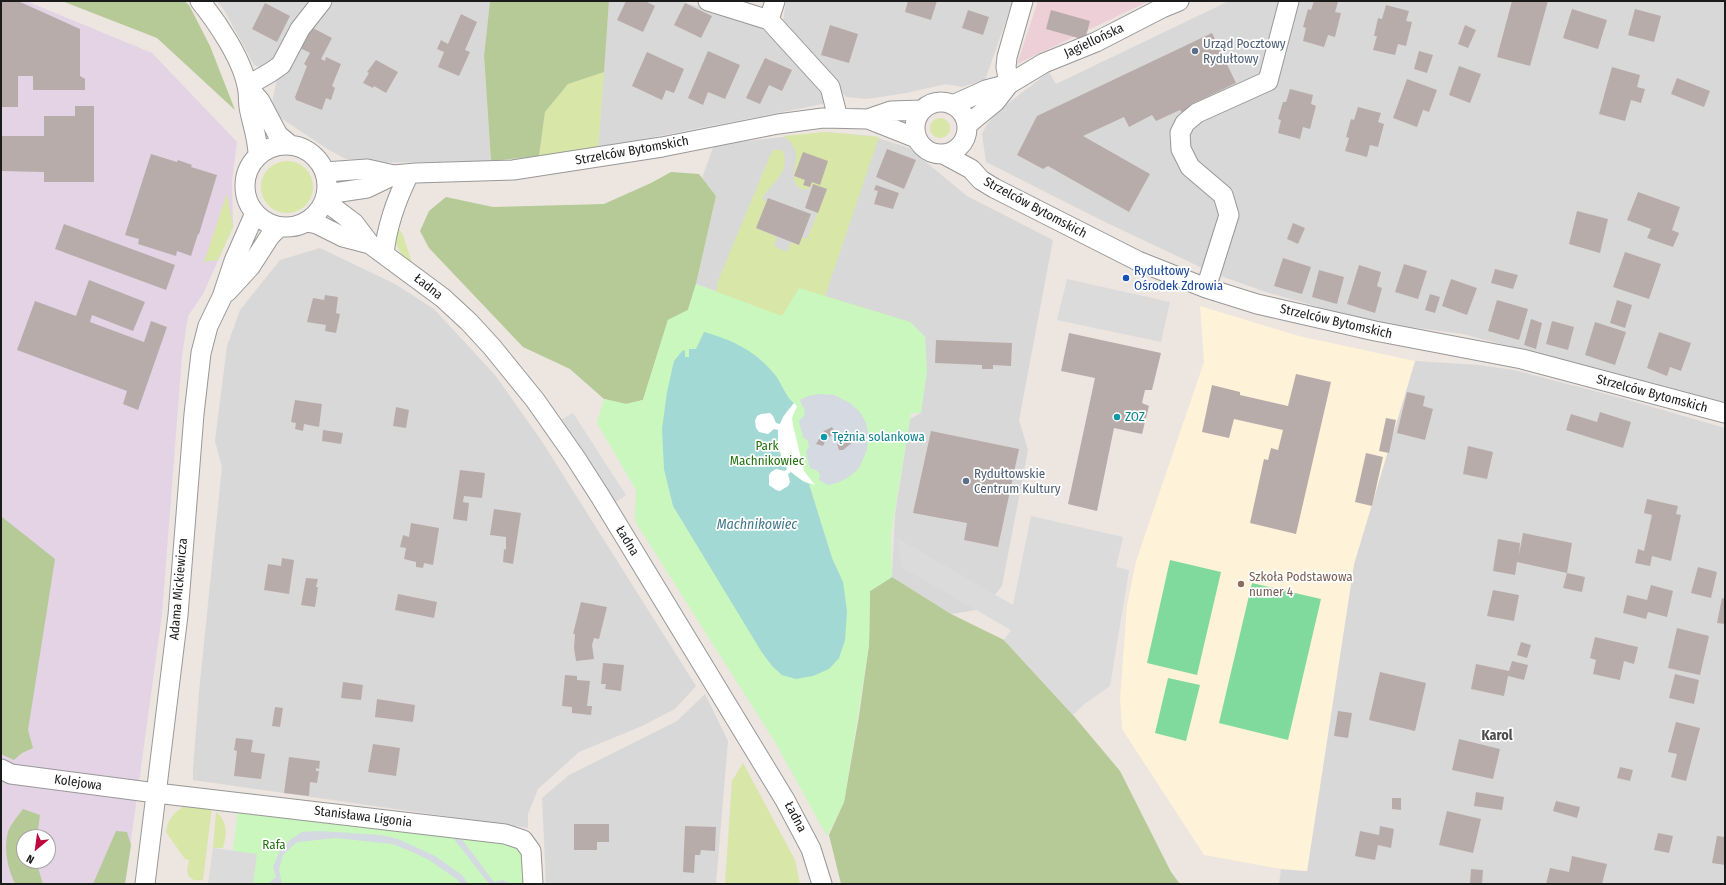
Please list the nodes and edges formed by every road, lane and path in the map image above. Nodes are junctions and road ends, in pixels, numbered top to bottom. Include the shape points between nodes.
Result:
1 (200, 1) edge
2 (322, 1) edge
3 (708, 1) edge
4 (775, 1) edge
5 (1023, 1) edge
6 (1179, 1) edge
7 (1289, 1) edge
8 (769, 20) junction
9 (1009, 84) junction
10 (247, 86) junction
11 (953, 105) junction
12 (922, 110) junction
13 (838, 118) junction
14 (868, 119) junction
15 (966, 134) junction
16 (916, 138) junction
17 (289, 144) junction
18 (258, 155) junction
19 (945, 155) junction
20 (971, 169) junction
21 (325, 172) junction
22 (402, 175) junction
23 (326, 198) junction
24 (255, 213) junction
25 (307, 222) junction
26 (279, 227) junction
27 (377, 249) junction
28 (1206, 288) junction
29 (222, 297) junction
30 (1725, 413) edge
31 (1, 769) edge
32 (156, 793) junction
33 (145, 884) edge
34 (533, 884) edge
35 (822, 884) edge

1 - 10 street via 224,33
2 - 10 street via 300,29 281,65
3 - 8 street
4 - 8 street
5 - 9 street via 1007,57
6 - 9 street, Jagiellońska via 1096,42 1044,63
7 - 28 street via 1268,81 1197,113 1185,123 1180,134 1181,149 1190,167 1223,195 1229,215
8 - 13 street via 830,87
9 - 11 street via 986,90
9 - 15 street
10 - 17 street via 260,101 278,135
10 - 18 street
11 - 12 street via 947,102 933,103
11 - 15 street via 963,114
12 - 14 street via 891,111
12 - 16 street via 915,124
13 - 14 street, Strzelców Bytomskich
13 - 22 street, Strzelców Bytomskich via 778,124 662,147 512,170
14 - 16 street
15 - 19 street via 953,152
15 - 20 street
16 - 19 street via 924,149
17 - 18 street via 278,145
17 - 21 street via 309,151 317,157
18 - 24 street via 248,170 244,186
19 - 20 street, Strzelców Bytomskich
20 - 28 street, Strzelców Bytomskich via 981,180 994,188 1076,231 1138,261
21 - 22 street, Strzelców Bytomskich via 367,170
21 - 23 street via 328,186
22 - 23 street, Strzelców Bytomskich via 367,188
22 - 27 street via 386,234
23 - 25 street via 316,215
23 - 27 street, Ładna via 354,223
24 - 26 street via 262,220
24 - 29 street, Adama Mickiewicza
25 - 26 street via 298,226
25 - 27 street, Ładna
26 - 29 street, Adama Mickiewicza via 270,236 250,267
27 - 35 street, Ładna via 442,298 469,322 540,406 596,490 786,800 811,849
28 - 30 street, Strzelców Bytomskich via 1257,304 1329,321 1522,359
29 - 32 street, Adama Mickiewicza via 208,326 201,353 178,615
31 - 32 street, Kolejowa via 11,774
32 - 33 street, Adama Mickiewicza
32 - 34 street, Stanisława Ligonia via 505,834 523,840 530,851

